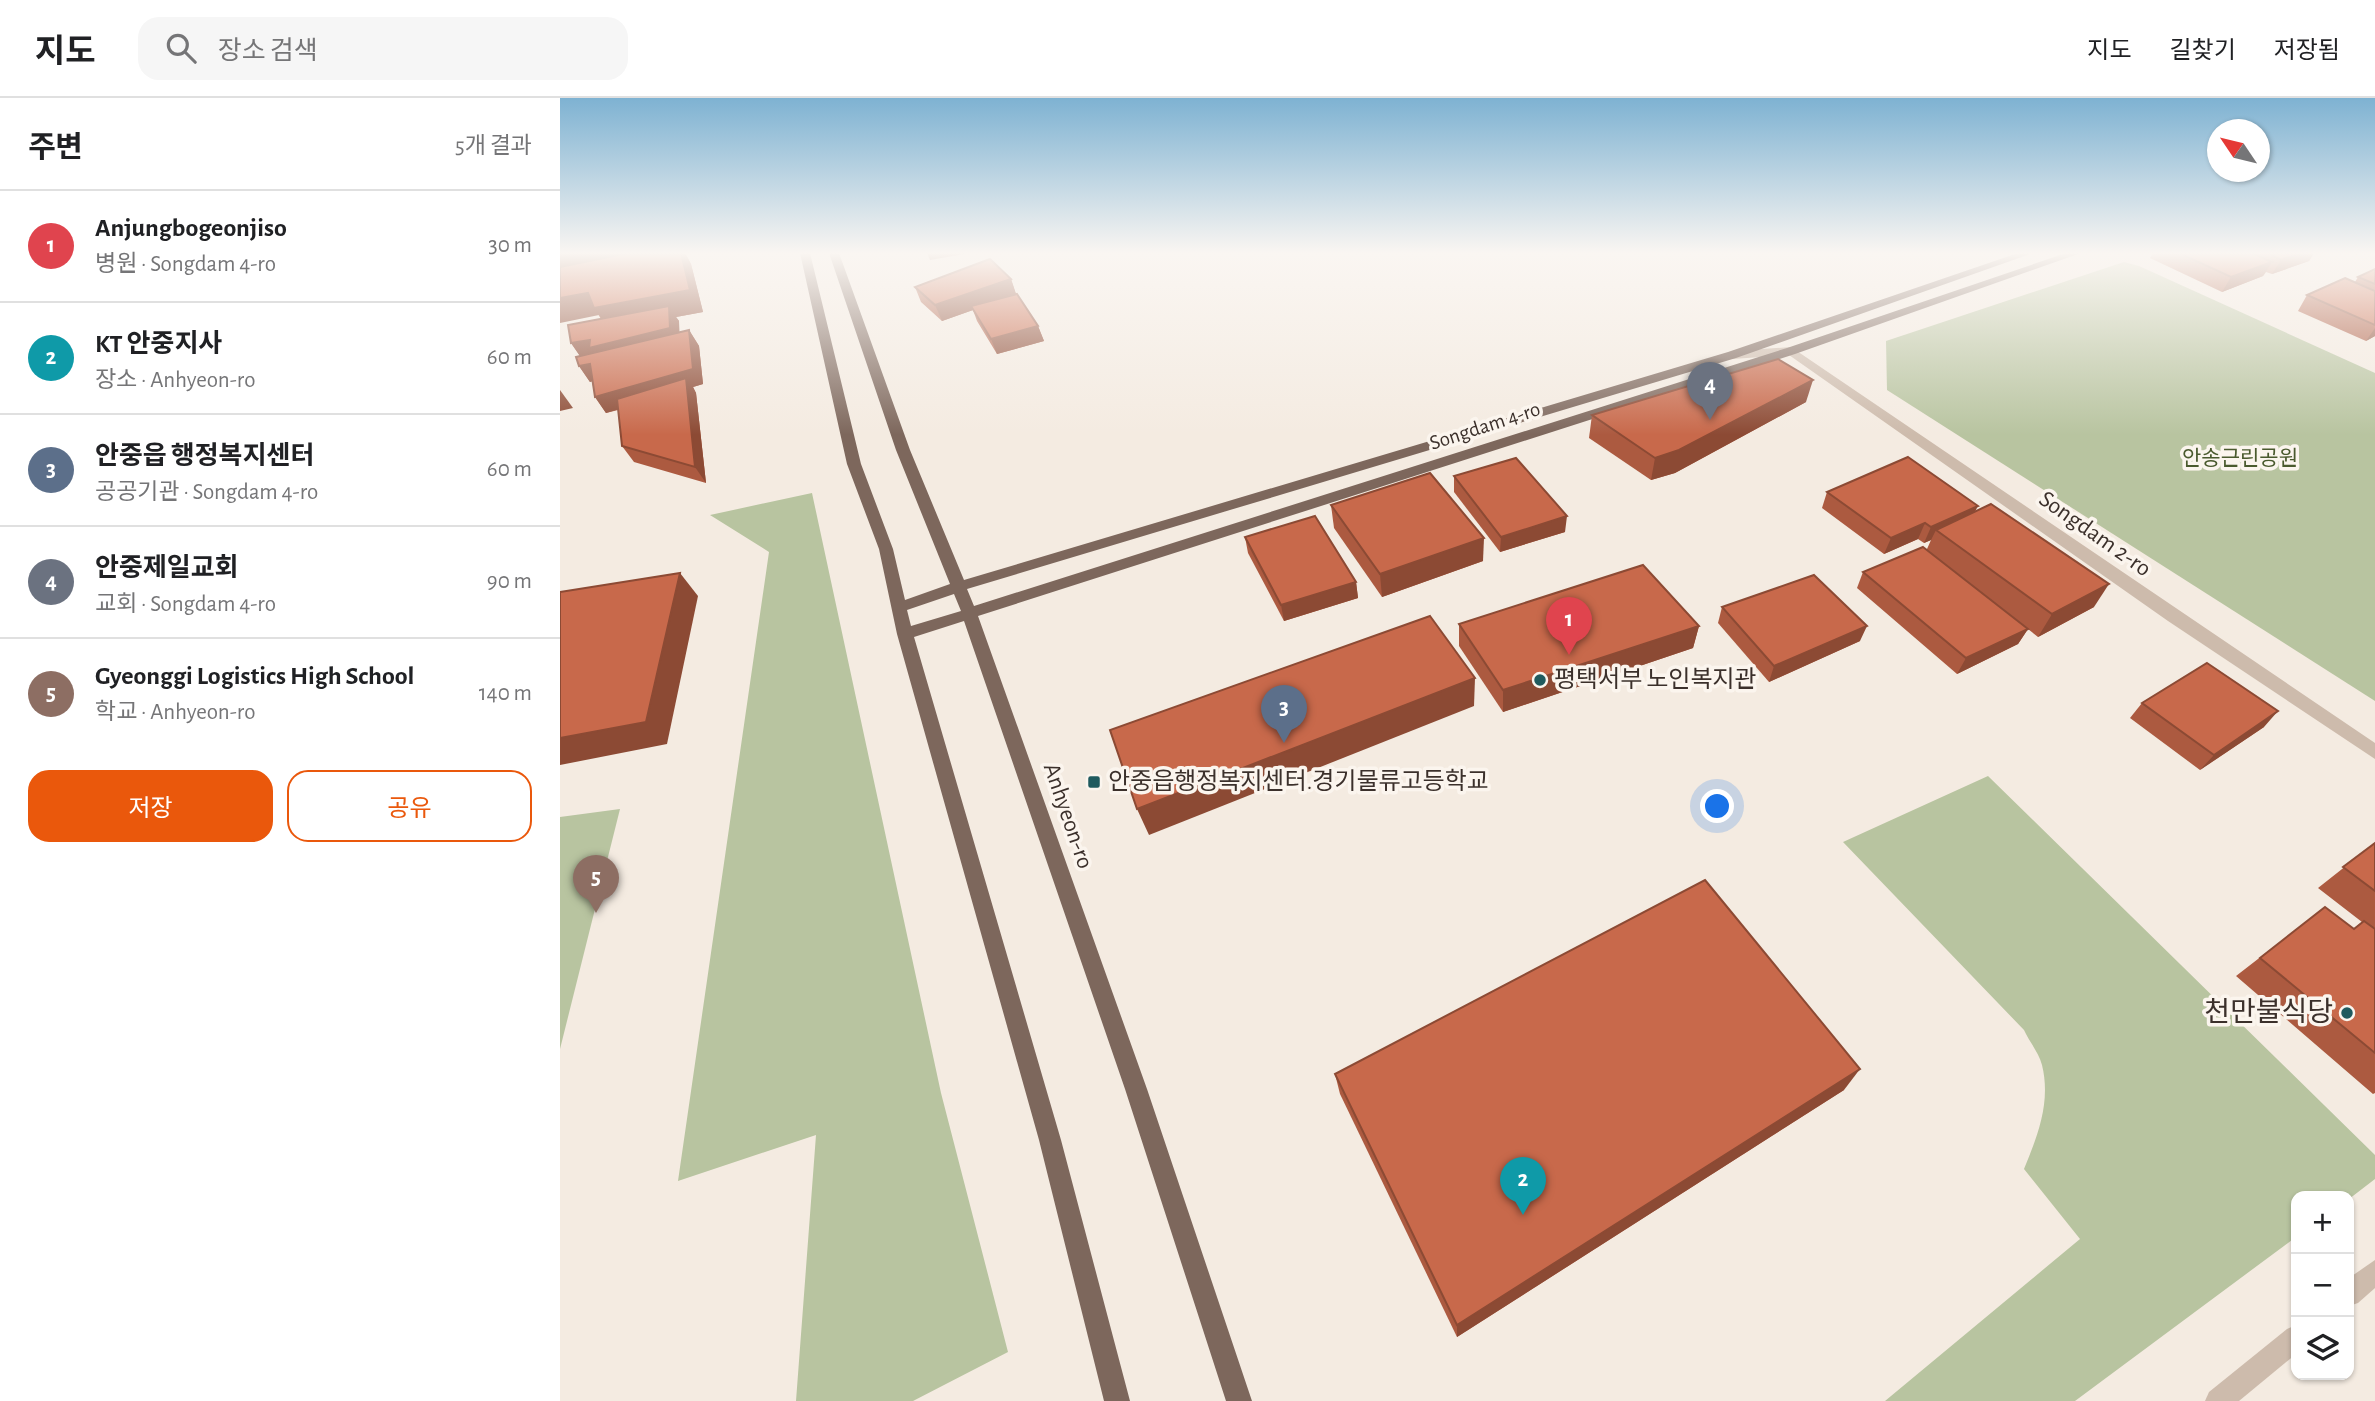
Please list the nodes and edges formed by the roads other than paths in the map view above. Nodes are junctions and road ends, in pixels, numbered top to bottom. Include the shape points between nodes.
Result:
1 (819, 314) edge
2 (855, 314) edge
3 (1852, 314) edge
4 (1899, 314) edge
5 (1791, 351) junction
6 (1732, 355) junction
7 (958, 587) junction
8 (900, 607) junction
9 (969, 612) junction
10 (905, 634) junction
11 (2375, 752) edge
12 (2375, 1272) edge
13 (2354, 1290) edge
14 (2291, 1342) edge
15 (1232, 1398) edge
16 (1117, 1401) edge
17 (2218, 1401) edge

1 - 8 main road via 854,464 886,549
2 - 7 main road, Anhyeon-ro via 902,450
3 - 6 main road, Songdam 4-ro
4 - 5 main road, Songdam 4-ro
5 - 6 street
5 - 9 main road, Songdam 4-ro
5 - 11 street, Songdam 2-ro
6 - 7 main road, Songdam 4-ro
7 - 8 main road, Songdam 4-ro
7 - 9 main road, Anhyeon-ro
8 - 10 main road
9 - 10 main road, Songdam 4-ro
9 - 15 main road, Anhyeon-ro via 1136,1088
10 - 16 main road via 1050,1140
12 - 13 street
14 - 17 street

